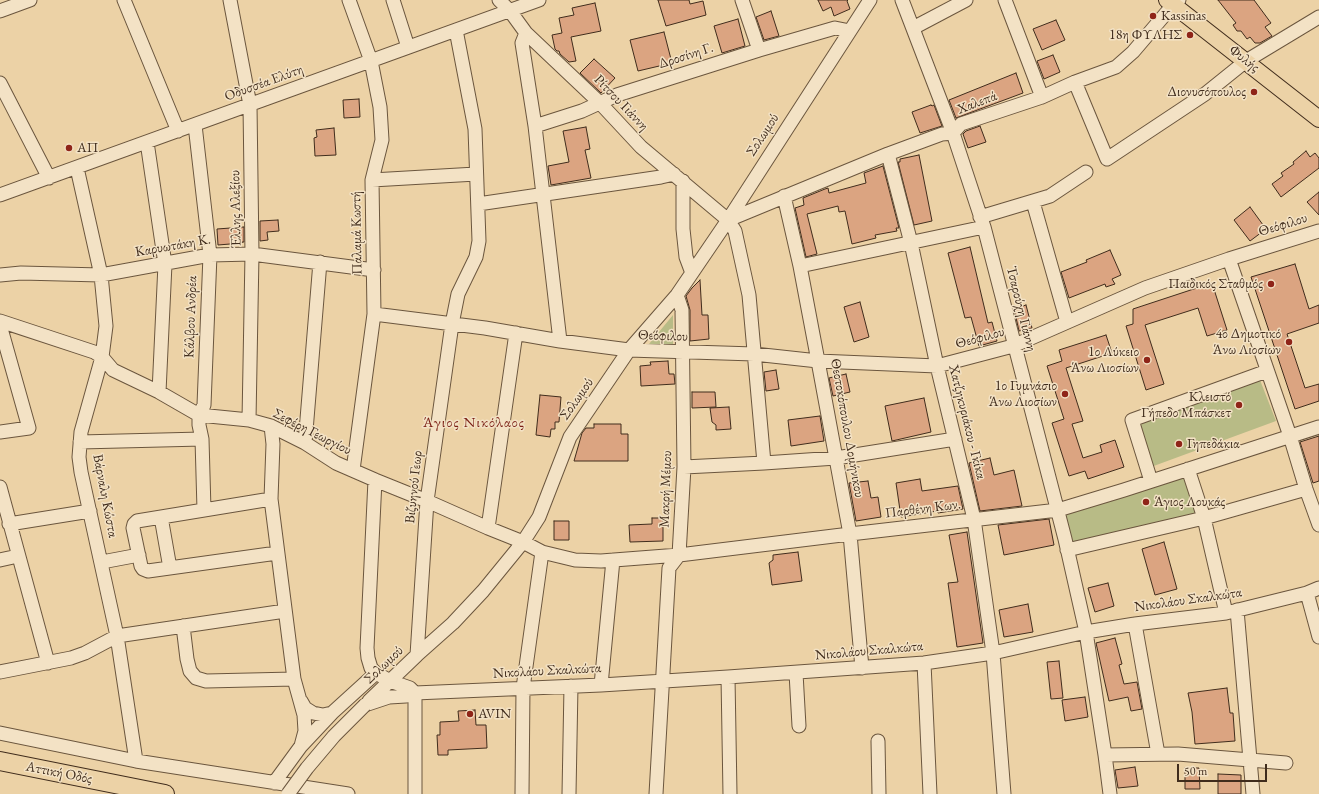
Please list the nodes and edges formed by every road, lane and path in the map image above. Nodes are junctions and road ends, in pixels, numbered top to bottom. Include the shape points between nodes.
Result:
1 (30, 0) edge
2 (124, 0) edge
3 (230, 0) edge
4 (349, 0) edge
5 (393, 0) edge
6 (499, 0) edge
7 (539, 0) edge
8 (742, 0) edge
9 (870, 0) edge
10 (902, 0) edge
11 (965, 0) edge
12 (1005, 0) edge
13 (1173, 2) edge
14 (510, 10) junction
15 (0, 11) edge
16 (1319, 17) edge
17 (913, 28) junction
18 (456, 30) junction
19 (850, 31) junction
20 (526, 33) junction
21 (408, 48) junction
22 (759, 50) junction
23 (371, 61) junction
24 (1246, 61) junction
25 (1075, 82) junction
26 (0, 83) edge
27 (1042, 97) junction
28 (600, 103) junction
29 (250, 105) junction
30 (1319, 119) edge
31 (195, 125) junction
32 (535, 126) junction
33 (178, 131) junction
34 (953, 133) junction
35 (147, 142) junction
36 (888, 154) junction
37 (77, 168) junction
38 (1086, 172) dead end
39 (56, 173) junction
40 (476, 174) junction
41 (679, 178) junction
42 (372, 180) junction
43 (0, 195) edge
44 (543, 195) junction
45 (784, 196) junction
46 (1033, 202) junction
47 (478, 204) junction
48 (728, 220) junction
49 (982, 222) junction
50 (1319, 231) edge
51 (911, 243) junction
52 (252, 254) junction
53 (210, 255) junction
54 (1228, 259) junction
55 (320, 262) junction
56 (165, 264) junction
57 (800, 266) junction
58 (374, 270) junction
59 (692, 273) junction
60 (0, 275) edge
61 (101, 275) junction
62 (677, 295) junction
63 (374, 314) junction
64 (0, 321) edge
65 (1067, 322) junction
66 (452, 324) junction
67 (0, 325) edge
68 (516, 334) junction
69 (560, 342) junction
70 (1014, 346) junction
71 (629, 350) junction
72 (683, 352) junction
73 (754, 354) junction
74 (102, 357) junction
75 (818, 361) junction
76 (937, 366) junction
77 (1267, 371) junction
78 (158, 392) junction
79 (199, 415) junction
80 (248, 420) junction
81 (271, 426) junction
82 (1319, 427) edge
83 (0, 432) edge
84 (1290, 436) junction
85 (955, 438) junction
86 (202, 439) junction
87 (80, 442) junction
88 (305, 443) junction
89 (836, 458) junction
90 (764, 464) junction
91 (684, 467) junction
92 (353, 470) junction
93 (1188, 470) junction
94 (375, 480) junction
95 (1152, 481) junction
96 (0, 487) edge
97 (1306, 489) junction
98 (271, 499) junction
99 (427, 501) junction
100 (204, 510) junction
101 (1058, 510) junction
102 (90, 511) junction
103 (161, 517) junction
104 (1204, 518) junction
105 (974, 519) junction
106 (10, 524) junction
107 (1319, 525) edge
108 (488, 528) junction
109 (850, 534) junction
110 (523, 542) junction
111 (1067, 550) junction
112 (542, 552) junction
113 (277, 553) junction
114 (139, 555) junction
115 (679, 555) junction
116 (18, 556) junction
117 (0, 560) edge
118 (613, 560) junction
119 (102, 562) junction
120 (170, 568) junction
121 (1313, 591) edge
122 (284, 612) junction
123 (1231, 612) junction
124 (1135, 624) junction
125 (183, 626) junction
126 (1086, 632) junction
127 (117, 636) junction
128 (1319, 637) edge
129 (993, 653) junction
130 (417, 655) junction
131 (48, 663) junction
132 (924, 663) junction
133 (862, 668) junction
134 (0, 672) edge
135 (376, 673) junction
136 (796, 673) junction
137 (728, 677) junction
138 (294, 679) junction
139 (390, 681) junction
140 (662, 681) junction
141 (601, 685) junction
142 (571, 686) junction
143 (523, 688) junction
144 (415, 693) junction
145 (300, 699) junction
146 (365, 705) junction
147 (332, 713) junction
148 (799, 726) dead end
149 (0, 733) edge
150 (878, 740) dead end
151 (301, 746) junction
152 (1158, 754) junction
153 (1105, 755) junction
154 (0, 761) edge
155 (136, 761) junction
156 (1249, 761) junction
157 (1286, 764) dead end
158 (274, 783) junction
159 (165, 794) edge
160 (288, 794) edge
161 (348, 794) edge
162 (415, 794) edge
163 (522, 794) edge
164 (569, 794) edge
165 (656, 794) edge
166 (730, 794) edge
167 (879, 794) edge
168 (930, 794) edge
169 (1004, 794) edge
170 (1110, 794) edge
171 (1253, 794) edge

1 - 15 street
2 - 33 street
3 - 29 street, Έλλης Αλεξίου
4 - 23 street, Παλαμά Κωστή
5 - 21 street
6 - 14 street, Ρίτσου Γιάννη
7 - 14 street, Οδυσσέα Ελύτη
8 - 22 street
9 - 19 street, Σολωμού
10 - 17 street, Τσαρούχη Γιάννη
11 - 17 street
12 - 27 street
13 - 24 main road, Φυλής
13 - 25 street, Χαλεπά via 1133,52 1116,67
14 - 18 street, Οδυσσέα Ελύτη
14 - 20 street, Ρίτσου Γιάννη
16 - 24 street
17 - 34 street, Τσαρούχη Γιάννη
18 - 21 street, Οδυσσέα Ελύτη
18 - 40 street, Βιζυηνού Γεωρ via 475,129
19 - 22 street, Δροσίνη Γ. via 835,28
19 - 48 street, Σολωμού
20 - 28 street, Ρίτσου Γιάννη
20 - 32 street via 522,43
21 - 23 street, Οδυσσέα Ελύτη
22 - 28 street, Δροσίνη Γ. via 617,95
23 - 29 street, Οδυσσέα Ελύτη
23 - 42 street, Παλαμά Κωστή via 380,107 382,140
24 - 25 street via 1205,94 1107,158
24 - 30 main road, Φυλής
25 - 27 street, Χαλεπά
26 - 39 street
27 - 34 street, Χαλεπά via 961,124
28 - 32 street, Δροσίνη Γ.
28 - 41 street, Ρίτσου Γιάννη via 641,147
29 - 31 street, Οδυσσέα Ελύτη
29 - 52 street, Έλλης Αλεξίου
31 - 33 street, Οδυσσέα Ελύτη
31 - 53 street, Κάλβου Ανδρέα
32 - 44 street
33 - 35 street, Οδυσσέα Ελύτη
34 - 36 street, Χαλεπά via 942,134
34 - 49 street, Τσαρούχη Γιάννη
35 - 37 street, Οδυσσέα Ελύτη via 91,159
35 - 56 street
36 - 45 street, Χαλεπά
36 - 51 street, Χατζηκυριάκου - Γκίκα
37 - 39 street, Οδυσσέα Ελύτη
37 - 61 street, Βάρναλη Κώστα
38 - 46 street via 1050,196
39 - 43 street, Οδυσσέα Ελύτη
40 - 42 street
40 - 47 street, Βιζυηνού Γεωρ
41 - 44 street via 661,178
41 - 48 street, Ρίτσου Γιάννη
41 - 59 street via 686,257
42 - 58 street, Παλαμά Κωστή
44 - 47 street
44 - 69 street
45 - 48 street, Χαλεπά
45 - 57 street, Θεοτοκόπουλου Δομήνικου
46 - 49 street
46 - 65 street
47 - 66 street, Βιζυηνού Γεωρ via 479,241 476,257 458,294
48 - 59 street, Σολωμού
48 - 73 street via 735,231 749,294
49 - 51 street
49 - 70 street, Τσαρούχη Γιάννη
50 - 54 street, Θεόφιλου
51 - 57 street
51 - 76 street, Χατζηκυριάκου - Γκίκα
52 - 53 street, Καρυωτάκη Κ.
52 - 55 street, Καρυωτάκη Κ.
52 - 80 street, Έλλης Αλεξίου
53 - 56 street, Καρυωτάκη Κ.
53 - 79 street, Κάλβου Ανδρέα via 204,405
54 - 65 street, Θεόφιλου via 1145,288
54 - 77 street
55 - 58 street, Καρυωτάκη Κ.
55 - 88 street
56 - 61 street, Καρυωτάκη Κ.
56 - 78 street
57 - 75 street, Θεοτοκόπουλου Δομήνικου
58 - 63 street, Παλαμά Κωστή
59 - 62 street, Σολωμού
60 - 61 street, Καρυωτάκη Κ.
61 - 74 street, Βάρναλη Κώστα via 106,326
62 - 71 street, Σολωμού
62 - 72 street, Μακρή Μέμου via 682,310
63 - 66 street, Θεόφιλου
63 - 92 street, Παλαμά Κωστή
64 - 74 street, Σεφέρη Γεωργίου via 94,352
65 - 70 street, Θεόφιλου
66 - 68 street, Θεόφιλου
66 - 99 street, Βιζυηνού Γεωρ
67 - 83 street via 29,428
68 - 69 street, Θεόφιλου
68 - 108 street
69 - 71 street, Θεόφιλου
70 - 76 street, Θεόφιλου
70 - 101 street, Τσαρούχη Γιάννη
71 - 72 street, Θεόφιλου
71 - 110 street, Σολωμού via 570,437 539,517
72 - 73 street, Θεόφιλου
72 - 91 street, Μακρή Μέμου
73 - 75 street, Θεόφιλου
73 - 90 street
74 - 78 street, Σεφέρη Γεωργίου via 113,370
74 - 87 street, Βάρναλη Κώστα
75 - 76 street, Θεόφιλου
75 - 89 street, Θεοτοκόπουλου Δομήνικου
76 - 85 street, Χατζηκυριάκου - Γκίκα
77 - 84 street
77 - 95 street via 1132,420
78 - 79 street, Σεφέρη Γεωργίου
79 - 80 street, Σεφέρη Γεωργίου
79 - 86 street, Κάλβου Ανδρέα
80 - 81 street, Σεφέρη Γεωργίου
81 - 88 street, Σεφέρη Γεωργίου
81 - 98 street
82 - 84 street, Παρθένη Κων.
84 - 93 street, Παρθένη Κων.
84 - 97 street
85 - 89 street
85 - 105 street, Χατζηκυριάκου - Γκίκα
86 - 87 street
86 - 100 street, Κάλβου Ανδρέα
87 - 102 street, Βάρναλη Κώστα via 79,457
88 - 92 street, Σεφέρη Γεωργίου via 336,463
89 - 90 street
89 - 109 street, Θεοτοκόπουλου Δομήνικου
90 - 91 street
91 - 115 street, Μακρή Μέμου
92 - 94 street, Σεφέρη Γεωργίου
93 - 95 street, Παρθένη Κων.
93 - 104 street
94 - 99 street, Σεφέρη Γεωργίου
94 - 135 street via 367,648 371,668
95 - 101 street, Παρθένη Κων.
96 - 106 street
97 - 104 street
97 - 107 street
98 - 100 street
98 - 113 street
99 - 108 street, Σεφέρη Γεωργίου
99 - 130 street, Βιζυηνού Γεωρ
100 - 103 street
101 - 105 street, Παρθένη Κων.
101 - 111 street, Τσαρούχη Γιάννη
102 - 106 street
102 - 119 street, Βάρναλη Κώστα
103 - 114 street via 137,521 134,524
103 - 120 street
104 - 111 street
104 - 123 street
105 - 109 street, Παρθένη Κων.
105 - 129 street, Χατζηκυριάκου - Γκίκα
106 - 116 street
108 - 110 street, Σεφέρη Γεωργίου
109 - 115 street, Παρθένη Κων.
109 - 133 street, Θεοτοκόπουλου Δομήνικου
110 - 112 street, Παρθένη Κων.
110 - 130 street, Σολωμού via 453,623
111 - 126 street, Τσαρούχη Γιάννη
112 - 118 street, Παρθένη Κων. via 575,560
112 - 143 street
113 - 120 street
113 - 122 street
114 - 119 street
114 - 120 street via 143,569 148,571
115 - 118 street, Παρθένη Κων.
115 - 140 street, Μακρή Μέμου via 669,568
116 - 117 street
116 - 131 street
118 - 141 street
119 - 127 street, Βάρναλη Κώστα
121 - 123 street, Νικολάου Σκαλκώτα
121 - 128 street
122 - 125 street
122 - 138 street
123 - 124 street, Νικολάου Σκαλκώτα
123 - 156 street
124 - 126 street, Νικολάου Σκαλκώτα
124 - 152 street
125 - 127 street
125 - 138 street via 190,671 196,678 206,681
126 - 129 street, Νικολάου Σκαλκώτα
126 - 153 street, Τσαρούχη Γιάννη
127 - 131 street via 85,653
127 - 155 street, Βάρναλη Κώστα
129 - 132 street, Νικολάου Σκαλκώτα
129 - 169 street, Χατζηκυριάκου - Γκίκα
130 - 139 street, Σολωμού
131 - 134 street
132 - 133 street, Νικολάου Σκαλκώτα
132 - 168 street
133 - 136 street, Νικολάου Σκαλκώτα
135 - 139 street
135 - 147 street
136 - 137 street, Νικολάου Σκαλκώτα
136 - 148 street
137 - 140 street, Νικολάου Σκαλκώτα
137 - 166 street
138 - 145 street
139 - 144 street via 410,688
139 - 146 street, Σολωμού
140 - 141 street, Νικολάου Σκαλκώτα
140 - 165 street, Μακρή Μέμου
141 - 142 street, Νικολάου Σκαλκώτα
142 - 143 street, Νικολάου Σκαλκώτα
142 - 164 street
143 - 144 street, Νικολάου Σκαλκώτα
143 - 163 street
144 - 146 street, Νικολάου Σκαλκώτα via 389,697
144 - 162 street
145 - 147 street via 305,708 313,713
145 - 151 street via 305,722
146 - 160 street, Σολωμού, bridge via 334,736
147 - 151 street
149 - 155 street
150 - 167 street
151 - 158 street
152 - 153 street
152 - 156 street
153 - 170 street, Τσαρούχη Γιάννη
154 - 159 highway, Αττική Οδός
155 - 158 street
156 - 157 street
156 - 171 street
158 - 161 street

